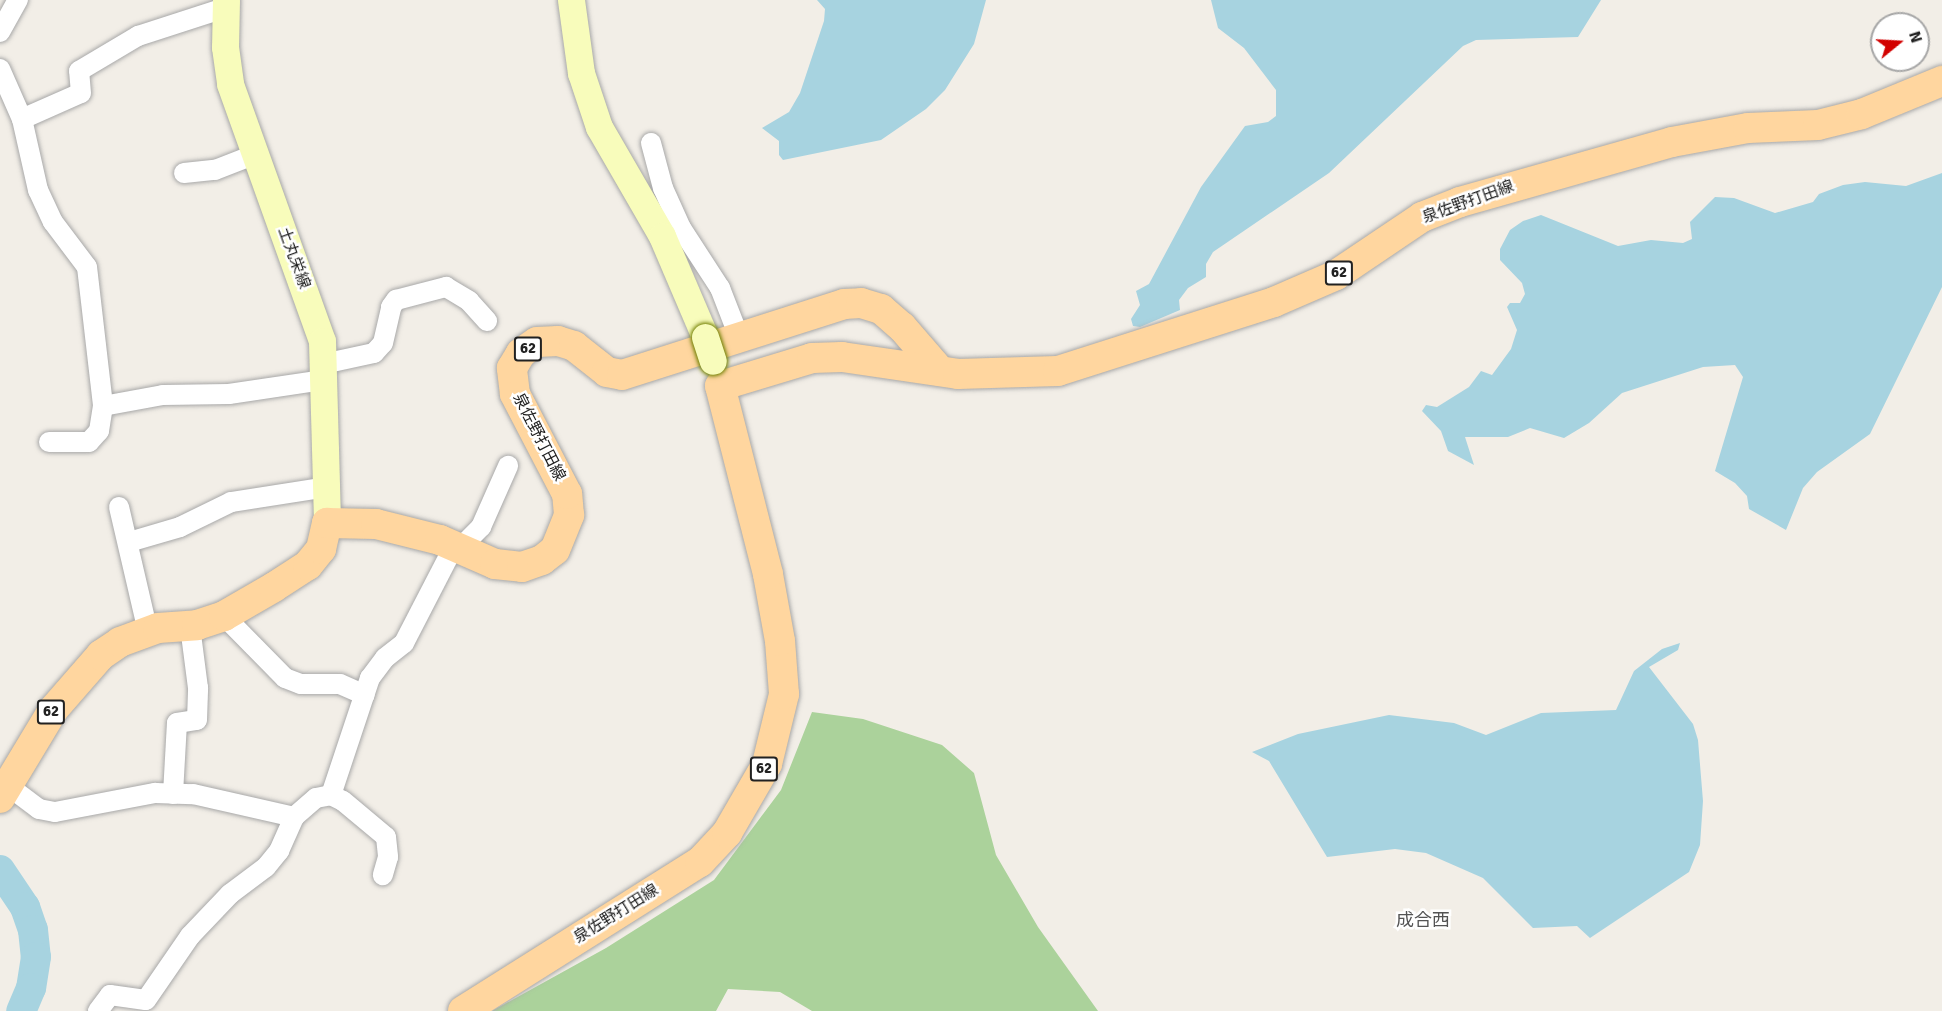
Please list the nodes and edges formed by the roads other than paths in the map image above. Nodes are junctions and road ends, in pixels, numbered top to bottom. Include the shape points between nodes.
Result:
1 (18, 0) edge
2 (571, 0) edge
3 (214, 6) edge
4 (0, 32) edge
5 (0, 69) edge
6 (1942, 81) edge
7 (22, 119) junction
8 (651, 143) dead end
9 (256, 154) junction
10 (184, 173) dead end
11 (487, 321) dead end
12 (739, 337) junction
13 (713, 361) junction
14 (939, 371) junction
15 (324, 372) junction
16 (103, 406) junction
17 (49, 442) dead end
18 (508, 466) dead end
19 (328, 487) junction
20 (119, 507) dead end
21 (327, 523) junction
22 (129, 542) junction
23 (457, 547) junction
24 (224, 616) junction
25 (190, 626) junction
26 (148, 632) junction
27 (364, 695) junction
28 (4, 791) edge
29 (172, 794) junction
30 (331, 795) junction
31 (294, 817) junction
32 (383, 875) dead end
33 (98, 1011) edge
34 (463, 1011) edge

1 - 4 street
2 - 13 main road via 581,73 599,127 662,236
3 - 7 street via 138,36 79,70 81,93
3 - 9 main road, 土丸栄線 via 230,84
5 - 7 street
6 - 14 main road, 泉佐野打田線 / 62 via 1862,114 1818,124 1748,128 1672,142 1460,202 1422,217 1336,275 1284,297 1058,371 1017,375
7 - 16 street via 38,190 53,222 87,267
8 - 12 street via 667,198 681,228 720,288
9 - 10 street via 215,170
9 - 15 main road, 土丸栄線 via 322,341
11 - 15 street via 469,301 446,288 396,300 383,343 374,353
12 - 14 main road, 泉佐野打田線 / 62 via 844,304 861,303 881,309 902,327
12 - 23 main road, 泉佐野打田線 / 62 via 622,375 607,372 574,346 558,341 537,342 521,353 512,368 515,394 559,475 569,515 555,550 522,567 495,564
13 - 14 main road, 泉佐野打田線 / 62 via 842,357
13 - 34 main road, 泉佐野打田線 / 62 via 768,574 780,641 784,694 766,764 727,834 700,862
15 - 16 street via 229,394 163,395
15 - 19 main road, 土丸栄線
16 - 17 street via 99,431 90,442
18 - 23 street via 480,527
19 - 21 main road, 土丸栄線
19 - 22 street via 231,502 180,527
20 - 22 street
21 - 23 main road, 泉佐野打田線 / 62 via 376,524
21 - 24 main road, 62 via 321,549 308,565
22 - 26 street
23 - 27 street via 404,643 375,672
24 - 25 main road, 62
24 - 27 street via 285,678 301,684 340,684
25 - 26 main road, 62
25 - 29 street via 198,688 197,720 177,723
26 - 28 main road, 62 via 120,642 80,674 53,710
27 - 30 street
28 - 29 street via 39,809 55,812 84,804
29 - 31 street via 193,794
30 - 31 street via 316,798
30 - 32 street via 386,837 388,857
31 - 33 street via 279,851 190,936 146,1000 110,995

